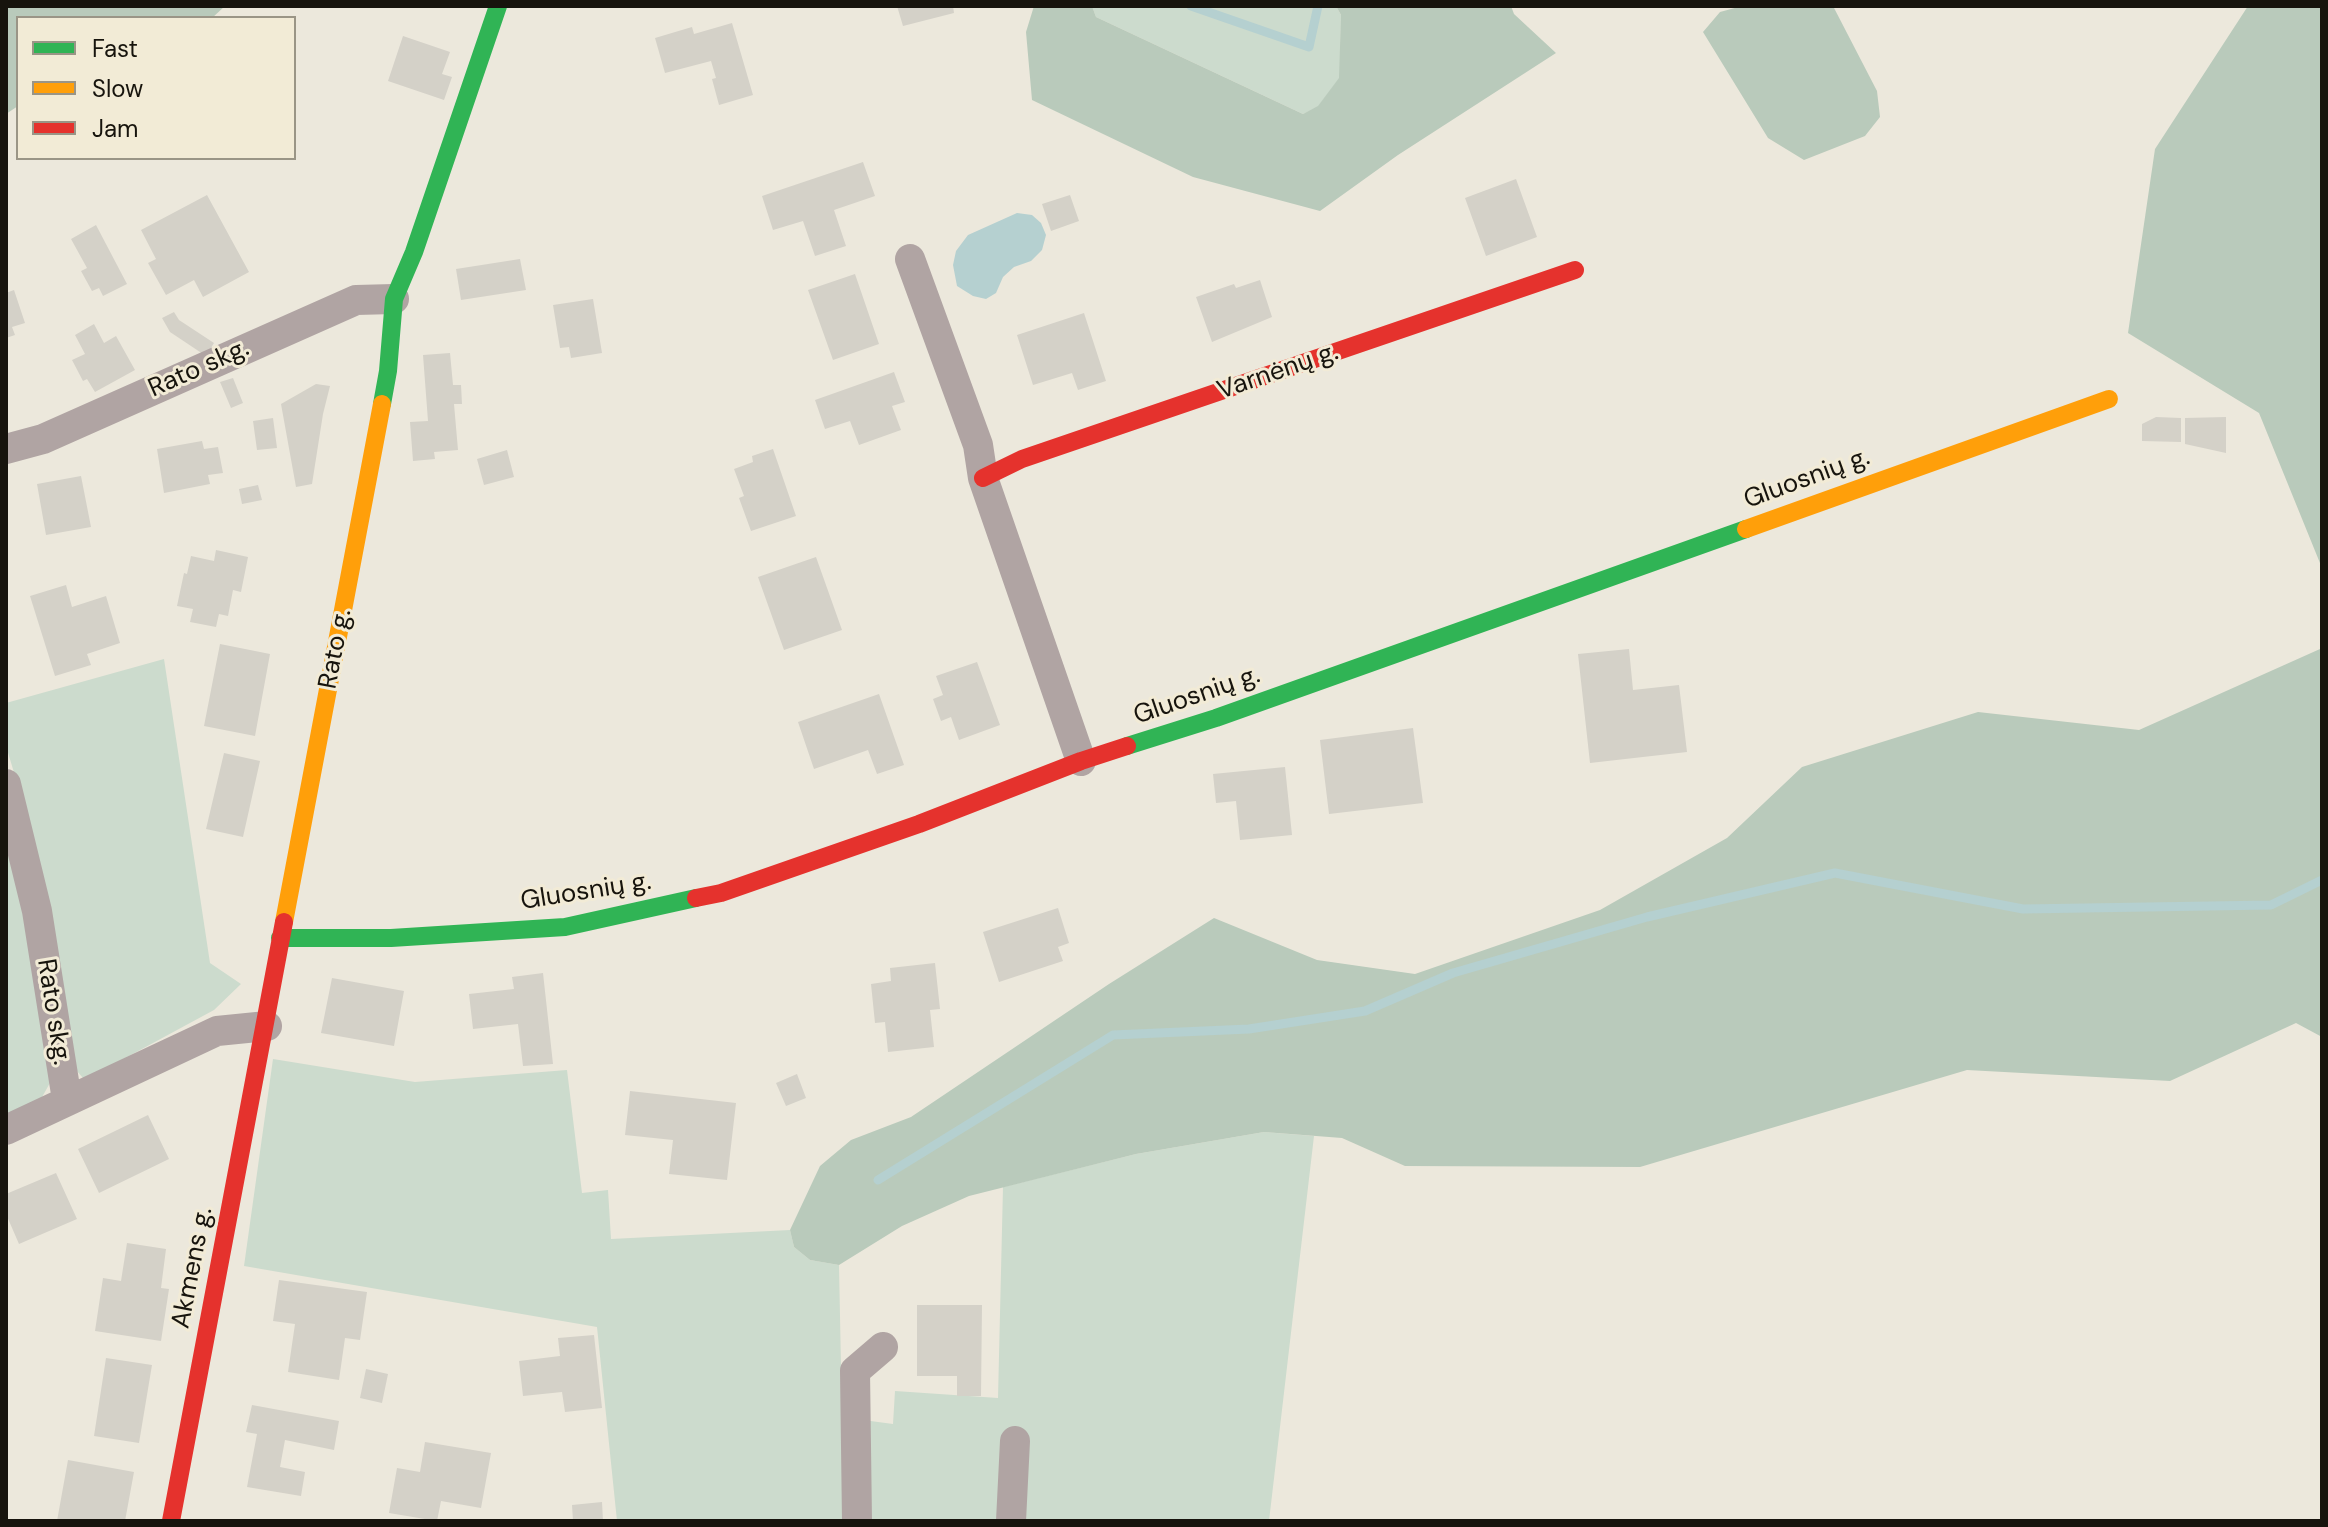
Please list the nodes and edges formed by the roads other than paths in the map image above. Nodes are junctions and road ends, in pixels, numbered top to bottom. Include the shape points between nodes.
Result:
1 (498, 6) edge
2 (910, 259) dead end
3 (1575, 270) dead end
4 (394, 299) junction
5 (2109, 399) dead end
6 (6, 449) edge
7 (983, 478) junction
8 (1081, 761) junction
9 (6, 784) edge
10 (280, 938) junction
11 (267, 1026) junction
12 (67, 1100) junction
13 (6, 1130) edge
14 (883, 1347) dead end
15 (1015, 1441) dead end
16 (171, 1521) edge
17 (857, 1521) edge
18 (1011, 1521) edge

1 - 4 street, Rato g.
2 - 7 street via 978,445
3 - 7 street, Varnėnų g. via 1022,459
4 - 6 street, Rato skg. via 356,300 43,439
4 - 10 street, Rato g. via 388,371
5 - 8 street, Gluosnių g. via 1216,718
7 - 8 street
8 - 10 street, Gluosnių g. via 721,893 565,927 391,938
9 - 12 street, Rato skg. via 37,911
10 - 11 street, Rato g.
11 - 12 street via 217,1031
11 - 16 street, Akmens g.
12 - 13 street
14 - 17 street via 855,1371
15 - 18 street

